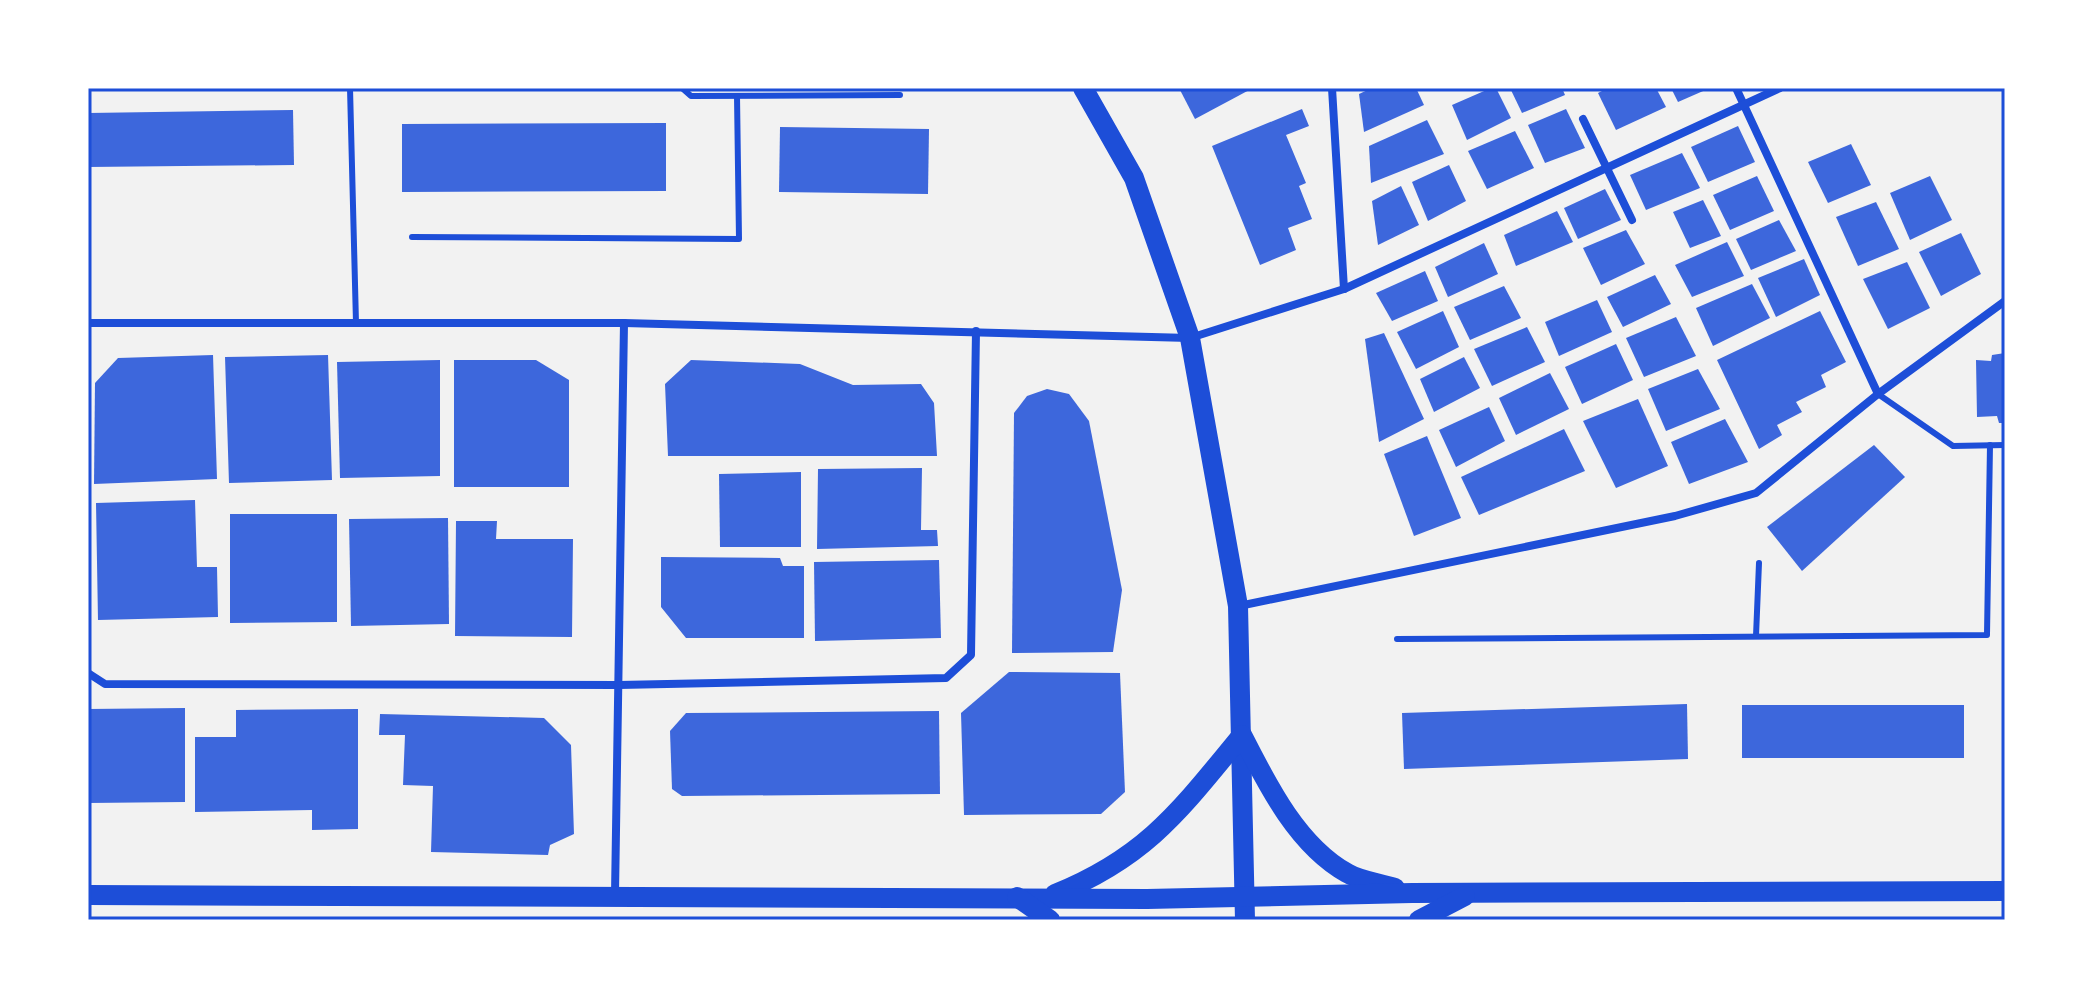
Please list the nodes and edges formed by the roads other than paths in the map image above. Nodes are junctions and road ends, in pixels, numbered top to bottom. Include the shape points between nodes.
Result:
1 (350, 88) edge
2 (682, 88) edge
3 (1083, 88) edge
4 (1332, 88) edge
5 (1736, 88) edge
6 (1780, 88) edge
7 (900, 95) dead end
8 (737, 96) junction
9 (1744, 105) junction
10 (1583, 119) dead end
11 (1606, 169) junction
12 (1632, 220) dead end
13 (412, 237) dead end
14 (1344, 289) junction
15 (2005, 301) edge
16 (88, 323) edge
17 (356, 323) junction
18 (624, 323) junction
19 (976, 331) junction
20 (1190, 338) junction
21 (1878, 394) junction
22 (1990, 445) junction
23 (2005, 445) edge
24 (1759, 563) dead end
25 (1238, 606) junction
26 (1756, 636) junction
27 (1397, 639) dead end
28 (88, 673) edge
29 (619, 685) junction
30 (1242, 735) junction
31 (2005, 891) edge
32 (1412, 893) junction
33 (1472, 893) junction
34 (88, 895) edge
35 (615, 895) junction
36 (1246, 896) junction
37 (1017, 897) junction
38 (1048, 897) junction
39 (1050, 920) edge
40 (1245, 920) edge
41 (1419, 920) edge

1 - 17 lane
2 - 8 lane via 691,96
3 - 20 main road via 1134,178
4 - 14 street
5 - 9 street
6 - 9 street
7 - 8 lane
8 - 13 lane via 739,239
9 - 11 street
9 - 21 street
10 - 11 street
11 - 12 street
11 - 14 street
14 - 20 street
15 - 21 street
16 - 17 street
17 - 18 street
18 - 19 street
18 - 29 street
19 - 20 street
19 - 29 street via 971,655 946,678
20 - 25 main road
21 - 22 lane via 1953,446
21 - 25 street via 1756,493 1675,516
22 - 23 lane
22 - 26 lane via 1987,635
24 - 26 lane
25 - 30 main road
26 - 27 lane
28 - 29 street via 105,684
29 - 35 street
30 - 32 main road via 1272,794 1319,851 1348,874
30 - 36 main road
30 - 38 main road via 1172,821 1140,849 1099,877
31 - 33 main road
32 - 33 main road
32 - 36 main road
33 - 41 main road
34 - 35 main road
35 - 37 main road
36 - 38 main road
36 - 40 main road
37 - 38 main road
37 - 39 main road

